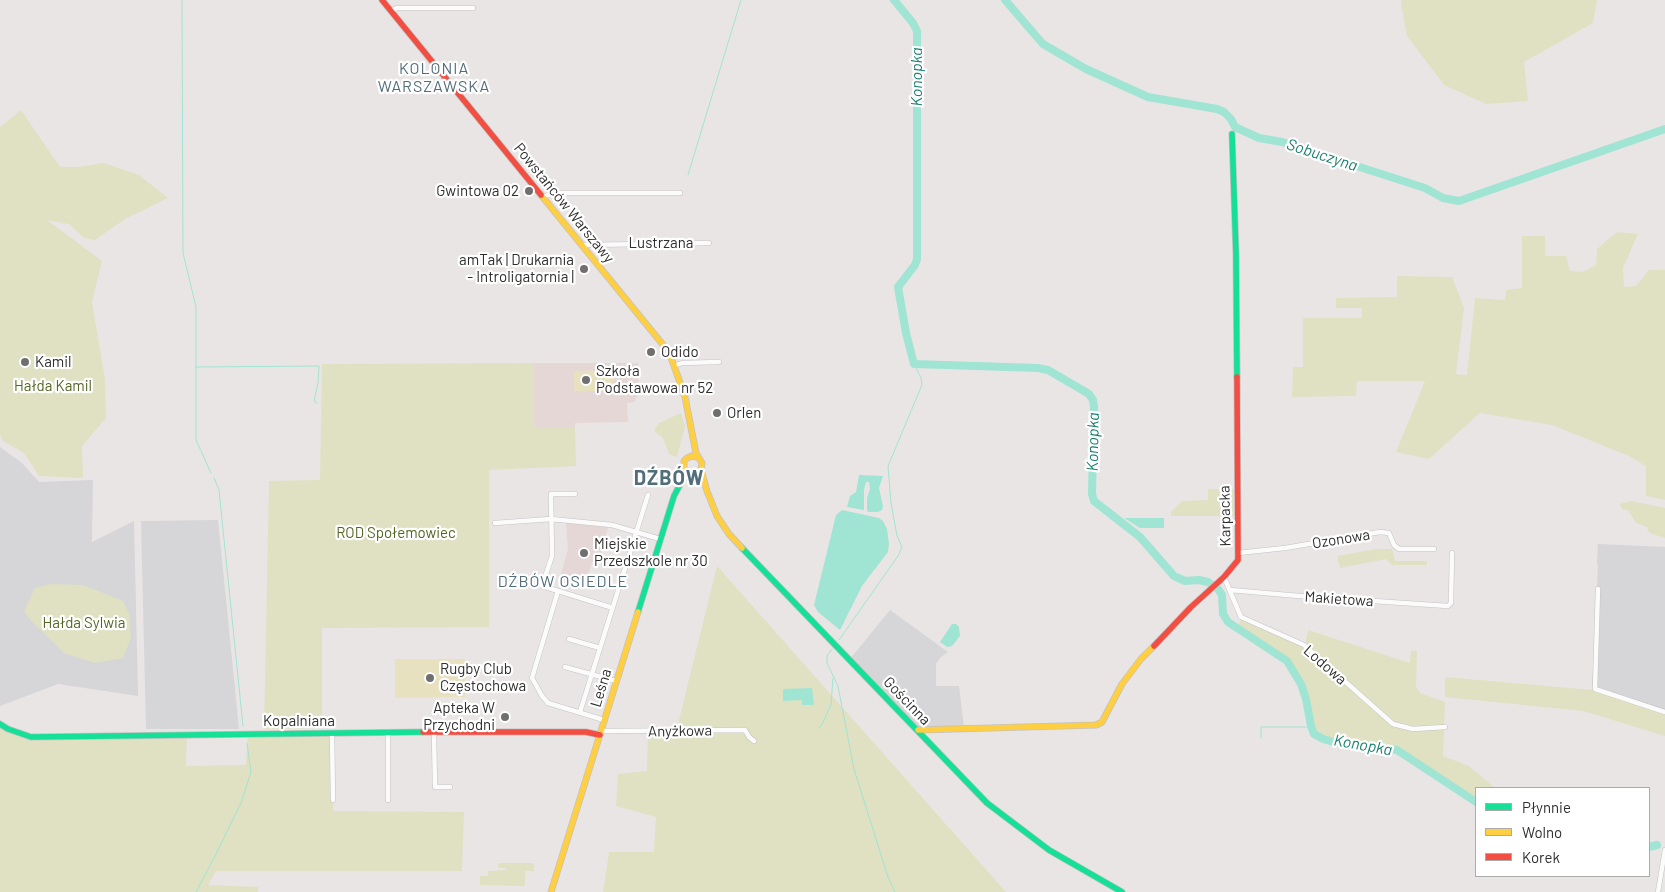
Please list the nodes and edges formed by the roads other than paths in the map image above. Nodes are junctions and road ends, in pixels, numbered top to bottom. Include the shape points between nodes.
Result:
1 (382, 0) edge
2 (473, 8) dead end
3 (391, 11) junction
4 (1232, 134) dead end
5 (680, 193) dead end
6 (543, 197) junction
7 (710, 243) dead end
8 (582, 245) junction
9 (720, 362) dead end
10 (674, 366) junction
11 (692, 440) junction
12 (690, 457) junction
13 (697, 457) junction
14 (684, 469) junction
15 (701, 470) junction
16 (693, 475) junction
17 (676, 491) junction
18 (707, 491) junction
19 (575, 494) dead end
20 (648, 495) dead end
21 (551, 519) junction
22 (495, 523) dead end
23 (637, 533) junction
24 (660, 540) junction
25 (1434, 549) dead end
26 (1238, 553) junction
27 (1452, 553) dead end
28 (1224, 577) junction
29 (1230, 590) junction
30 (1598, 590) dead end
31 (558, 591) junction
32 (612, 608) junction
33 (569, 639) dead end
34 (600, 648) junction
35 (565, 667) dead end
36 (592, 674) junction
37 (616, 681) junction
38 (580, 712) junction
39 (1665, 712) edge
40 (604, 720) junction
41 (1, 725) edge
42 (1445, 728) dead end
43 (918, 730) junction
44 (388, 732) junction
45 (434, 733) junction
46 (600, 733) junction
47 (332, 734) junction
48 (754, 741) dead end
49 (450, 787) dead end
50 (333, 800) dead end
51 (388, 800) dead end
52 (1665, 850) edge
53 (551, 892) edge
54 (1122, 892) edge
55 (1658, 892) edge

1 - 3 street, Powstańców Warszawy
2 - 3 street via 398,8
3 - 6 street, Powstańców Warszawy
4 - 26 street, Karpacka
5 - 6 street via 553,194
6 - 8 street, Powstańców Warszawy
7 - 8 street, Lustrzana
8 - 10 street, Powstańców Warszawy via 659,339
9 - 10 street
10 - 11 street, Powstańców Warszawy
11 - 12 street, Powstańców Warszawy
11 - 13 street, Powstańców Warszawy
12 - 13 street
12 - 14 street via 684,461
13 - 15 street via 702,463
14 - 16 street
14 - 17 street, Leśna
15 - 16 street
15 - 18 street, Gościnna
16 - 17 street, Leśna via 684,478
16 - 18 street, Gościnna
17 - 24 street, Leśna
18 - 43 street, Gościnna via 729,534
19 - 21 street via 551,494
20 - 23 street
21 - 22 street
21 - 23 street via 611,525
21 - 31 street via 552,556 542,586
23 - 24 street
23 - 32 street
24 - 37 street, Leśna
25 - 26 street, Ozonowa via 1399,549 1389,533 1380,532
26 - 28 street, Karpacka via 1236,564
27 - 29 street, Makietowa via 1448,606
28 - 29 street, Lodowa
28 - 43 street, Karpacka via 1141,659 1122,684 1102,722 1096,726
29 - 42 street, Lodowa via 1241,617 1304,645 1393,724 1413,729
30 - 39 street via 1595,689
31 - 32 street
31 - 38 street via 532,678 548,702
32 - 34 street
33 - 34 street
34 - 36 street
35 - 36 street
36 - 37 street
36 - 38 street
37 - 40 street, Leśna
38 - 40 street
40 - 46 street, Leśna
41 - 47 street, Kopalniana via 31,737
43 - 54 street, Gościnna via 1008,820 1049,850
44 - 45 street, Kopalniana
44 - 47 street, Kopalniana
44 - 51 street
45 - 46 street, Kopalniana
45 - 49 street via 435,787
46 - 48 street, Anyżkowa via 745,730
46 - 53 street, Leśna
47 - 50 street
52 - 55 street

